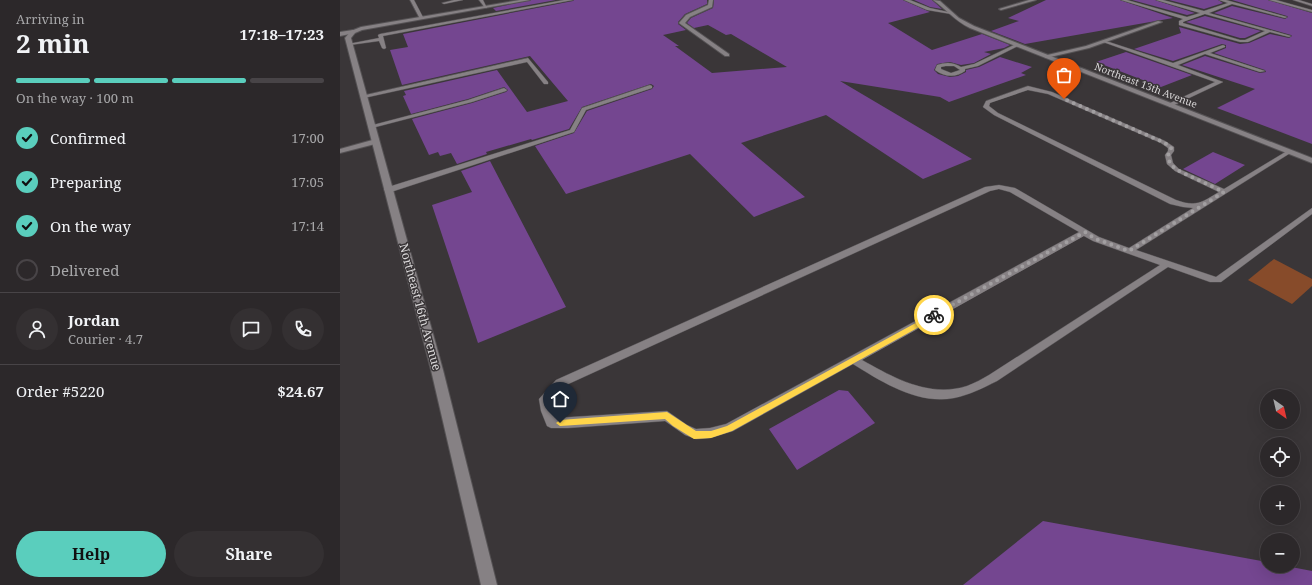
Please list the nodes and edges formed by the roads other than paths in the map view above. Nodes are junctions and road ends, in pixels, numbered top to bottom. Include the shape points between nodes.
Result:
1 (412, 0) edge
2 (461, 0) edge
3 (481, 0) edge
4 (528, 0) edge
5 (571, 0) edge
6 (711, 0) edge
7 (906, 0) edge
8 (935, 0) edge
9 (1034, 0) edge
10 (1123, 0) edge
11 (1158, 0) edge
12 (1221, 0) edge
13 (1271, 0) edge
14 (1295, 0) edge
15 (443, 2) edge
16 (1232, 3) junction
17 (1312, 4) edge
18 (486, 7) junction
19 (1001, 9) dead end
20 (1312, 11) edge
21 (951, 13) junction
22 (1204, 13) junction
23 (451, 14) junction
24 (1286, 17) dead end
25 (422, 18) junction
26 (1188, 19) junction
27 (1160, 22) dead end
28 (1269, 31) junction
29 (353, 32) junction
30 (340, 34) edge
31 (1289, 36) dead end
32 (381, 39) junction
33 (1105, 41) junction
34 (350, 44) junction
35 (1018, 45) junction
36 (1223, 46) dead end
37 (384, 48) dead end
38 (1206, 53) junction
39 (727, 55) dead end
40 (1046, 56) junction
41 (1173, 65) junction
42 (962, 68) dead end
43 (1262, 71) dead end
44 (546, 82) dead end
45 (650, 87) dead end
46 (504, 90) dead end
47 (364, 96) junction
48 (1170, 105) junction
49 (372, 126) junction
50 (376, 141) junction
51 (340, 151) edge
52 (1288, 152) junction
53 (1312, 161) edge
54 (388, 190) junction
55 (1224, 192) junction
56 (1202, 206) junction
57 (1312, 210) edge
58 (1085, 232) junction
59 (1129, 251) junction
60 (1167, 264) junction
61 (854, 360) junction
62 (489, 585) edge

1 - 25 lane
2 - 15 lane
3 - 18 lane
4 - 18 street
5 - 32 lane via 380,35
6 - 39 street via 710,6 688,16 682,24
7 - 21 lane
8 - 21 street, Northeast 13th Avenue via 946,6
9 - 19 street
10 - 26 lane
11 - 22 lane
12 - 16 lane
13 - 20 lane
14 - 17 lane
15 - 23 lane
16 - 22 lane
16 - 24 lane
18 - 23 street
21 - 35 street, Northeast 13th Avenue via 962,23
22 - 26 lane
22 - 28 lane
23 - 25 street
25 - 29 street
26 - 28 lane via 1181,21 1181,24 1240,41
27 - 33 street
28 - 31 lane
29 - 30 street
29 - 34 street, Northeast 16th Avenue via 348,38
32 - 34 lane
32 - 37 lane
33 - 40 street
33 - 41 lane
34 - 47 street, Northeast 16th Avenue
35 - 40 street, Northeast 13th Avenue
35 - 42 lane via 976,65
36 - 38 lane
38 - 41 lane
38 - 43 lane
40 - 48 street, Northeast 13th Avenue
41 - 48 lane via 1220,82
44 - 47 lane via 528,60
45 - 54 lane via 584,109 572,131
46 - 49 lane
47 - 49 street, Northeast 16th Avenue
48 - 52 street, Northeast 13th Avenue
49 - 50 street, Northeast 16th Avenue
50 - 51 street
50 - 54 street, Northeast 16th Avenue
52 - 53 street, Northeast 13th Avenue
52 - 55 lane
54 - 62 street, Northeast 16th Avenue via 437,370
55 - 56 lane
55 - 56 lane via 1177,170 1170,164 1168,155 1171,147 1163,142 1050,93 1028,88 988,102 986,107 996,114 1147,189 1178,203
56 - 59 lane
57 - 60 lane via 1218,280
58 - 59 lane via 1096,239
58 - 61 lane
58 - 61 lane via 1012,190 999,187 988,189 560,383 544,399 552,423 667,416 694,435 711,435 729,428
59 - 60 lane
60 - 61 lane via 993,378 967,391 938,395 917,391 893,383

